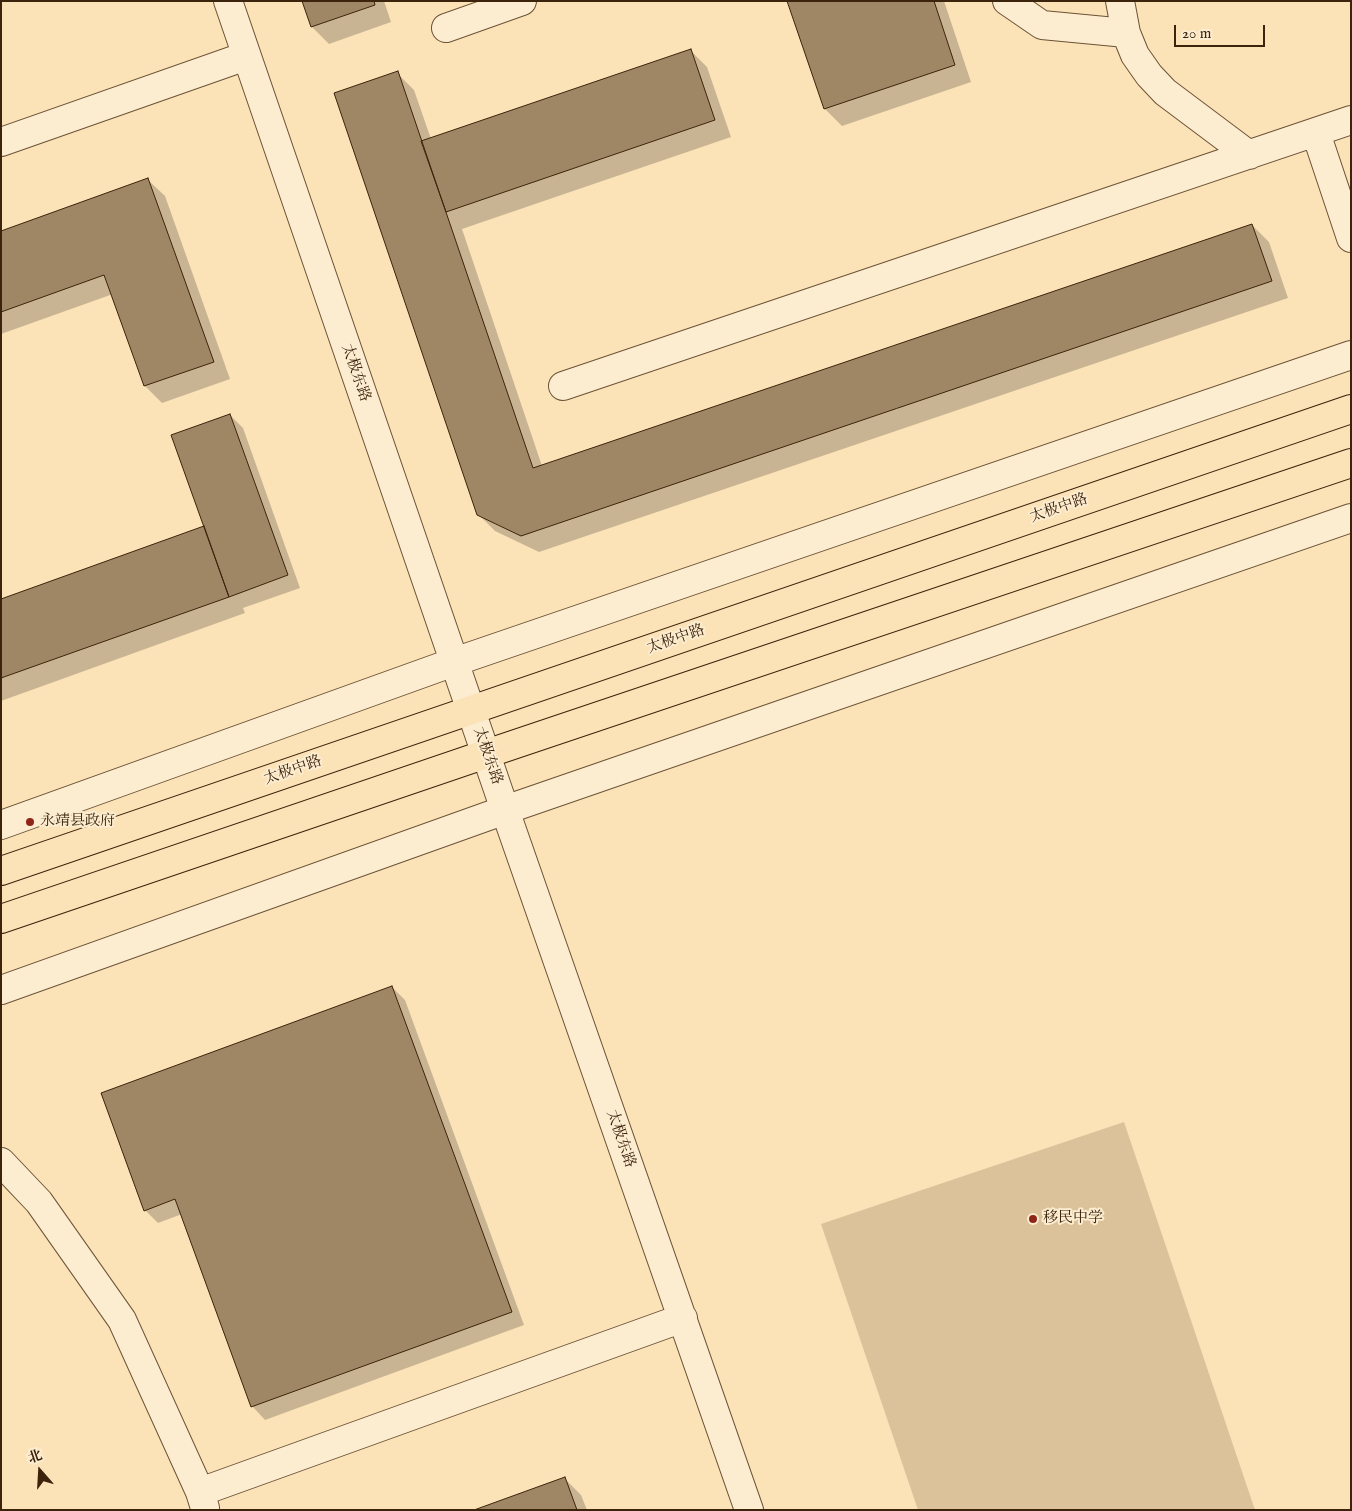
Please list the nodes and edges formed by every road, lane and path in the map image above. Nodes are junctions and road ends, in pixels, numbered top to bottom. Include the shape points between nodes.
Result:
1 (228, 1) edge
2 (522, 1) edge
3 (1007, 1) edge
4 (1120, 1) edge
5 (446, 28) dead end
6 (1126, 33) junction
7 (246, 56) junction
8 (1351, 120) edge
9 (1316, 132) junction
10 (1, 142) edge
11 (1249, 155) junction
12 (1351, 238) edge
13 (1351, 355) edge
14 (563, 386) dead end
15 (1351, 409) edge
16 (1351, 463) edge
17 (1351, 518) edge
18 (454, 662) junction
19 (471, 710) junction
20 (486, 754) junction
21 (505, 810) junction
22 (1, 825) edge
23 (1, 871) edge
24 (1, 919) edge
25 (1, 990) edge
26 (1, 1162) edge
27 (682, 1318) junction
28 (203, 1501) edge
29 (749, 1510) edge

1 - 7 street, 太极东路
2 - 5 street
3 - 6 street via 1042,25
4 - 6 street
6 - 11 street via 1148,75 1165,92
7 - 10 street
7 - 18 street, 太极东路
8 - 9 street
9 - 11 street
9 - 12 street
11 - 14 street
13 - 18 street
15 - 19 main road, 太极中路
16 - 20 main road
17 - 21 street
18 - 19 street, 太极东路
18 - 22 street
19 - 20 street, 太极东路
19 - 23 main road, 太极中路
20 - 21 street, 太极东路
20 - 24 main road
21 - 25 street
21 - 27 street, 太极东路
26 - 28 street via 39,1202 122,1320
27 - 28 street
27 - 29 street, 太极东路

